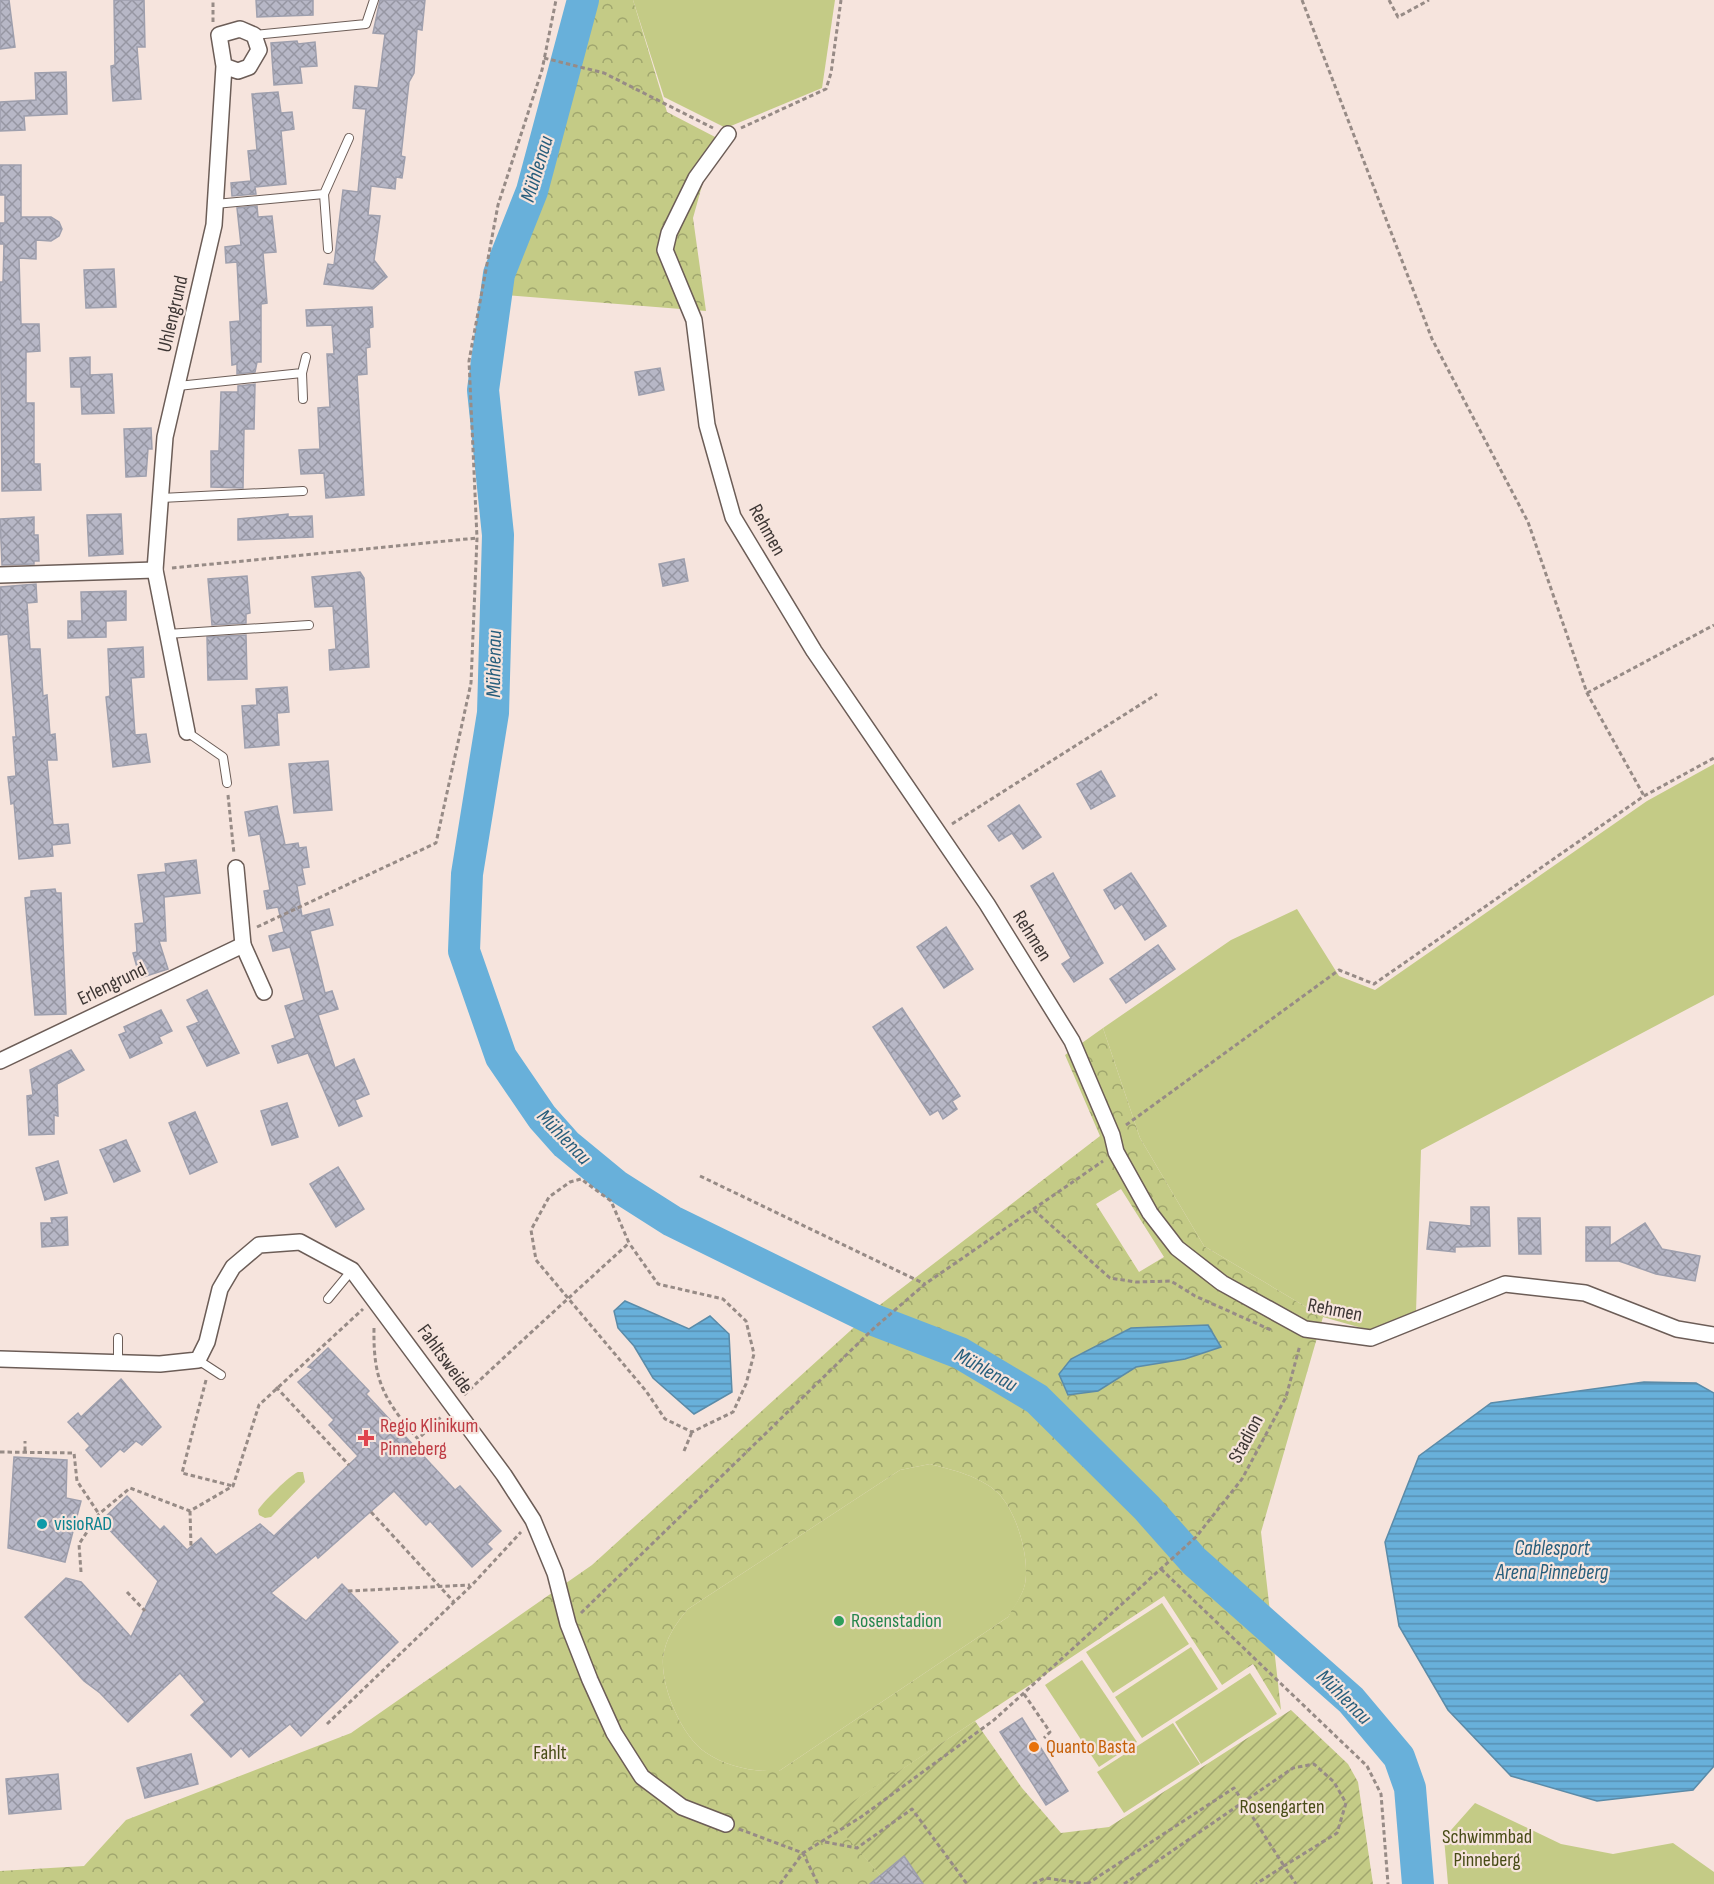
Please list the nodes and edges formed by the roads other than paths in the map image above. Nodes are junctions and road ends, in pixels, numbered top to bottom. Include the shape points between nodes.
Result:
1 (374, 0) edge
2 (254, 35) junction
3 (224, 66) junction
4 (728, 134) road end
5 (349, 138) dead end
6 (324, 194) junction
7 (215, 204) junction
8 (328, 249) dead end
9 (306, 357) dead end
10 (302, 373) junction
11 (178, 386) junction
12 (303, 399) dead end
13 (303, 491) dead end
14 (160, 498) junction
15 (155, 570) junction
16 (0, 575) edge
17 (309, 625) dead end
18 (167, 634) junction
19 (187, 732) joint
20 (227, 783) road end
21 (236, 868) road end
22 (242, 939) junction
23 (264, 992) dead end
24 (0, 1061) edge
25 (352, 1270) junction
26 (328, 1299) dead end
27 (1714, 1335) edge
28 (118, 1338) dead end
29 (0, 1359) edge
30 (118, 1363) junction
31 (204, 1364) junction
32 (221, 1375) dead end
33 (726, 1824) road end

1 - 2 lane via 366,24
2 - 3 street via 260,50 249,67 238,71
2 - 3 street, Uhlengrund via 240,29 219,35
3 - 7 street, Uhlengrund
4 - 27 street, Rehmen via 696,178 669,233 665,250 694,320 706,425 733,517 814,651 987,904 1072,1041 1116,1152 1150,1214 1177,1248 1222,1283 1305,1329 1371,1338 1505,1284 1585,1293 1677,1329
5 - 6 lane
6 - 7 lane
6 - 8 lane
7 - 11 street, Uhlengrund via 214,225
9 - 10 lane
10 - 11 lane
10 - 12 lane
11 - 14 street, Uhlengrund via 165,437
13 - 14 lane
14 - 15 street, Uhlengrund
15 - 16 street
15 - 18 street, Uhlengrund
17 - 18 lane
18 - 19 street, Uhlengrund
19 - 20 lane via 223,757
21 - 22 street
22 - 23 street
22 - 24 street, Erlengrund
25 - 26 lane
25 - 31 street, Fahltsweide via 300,1242 259,1245 232,1267 220,1289
25 - 33 street, Fahltsweide via 533,1520 555,1573 568,1624 614,1733 642,1777 682,1807
28 - 30 lane
29 - 30 street
30 - 31 street
31 - 32 lane

